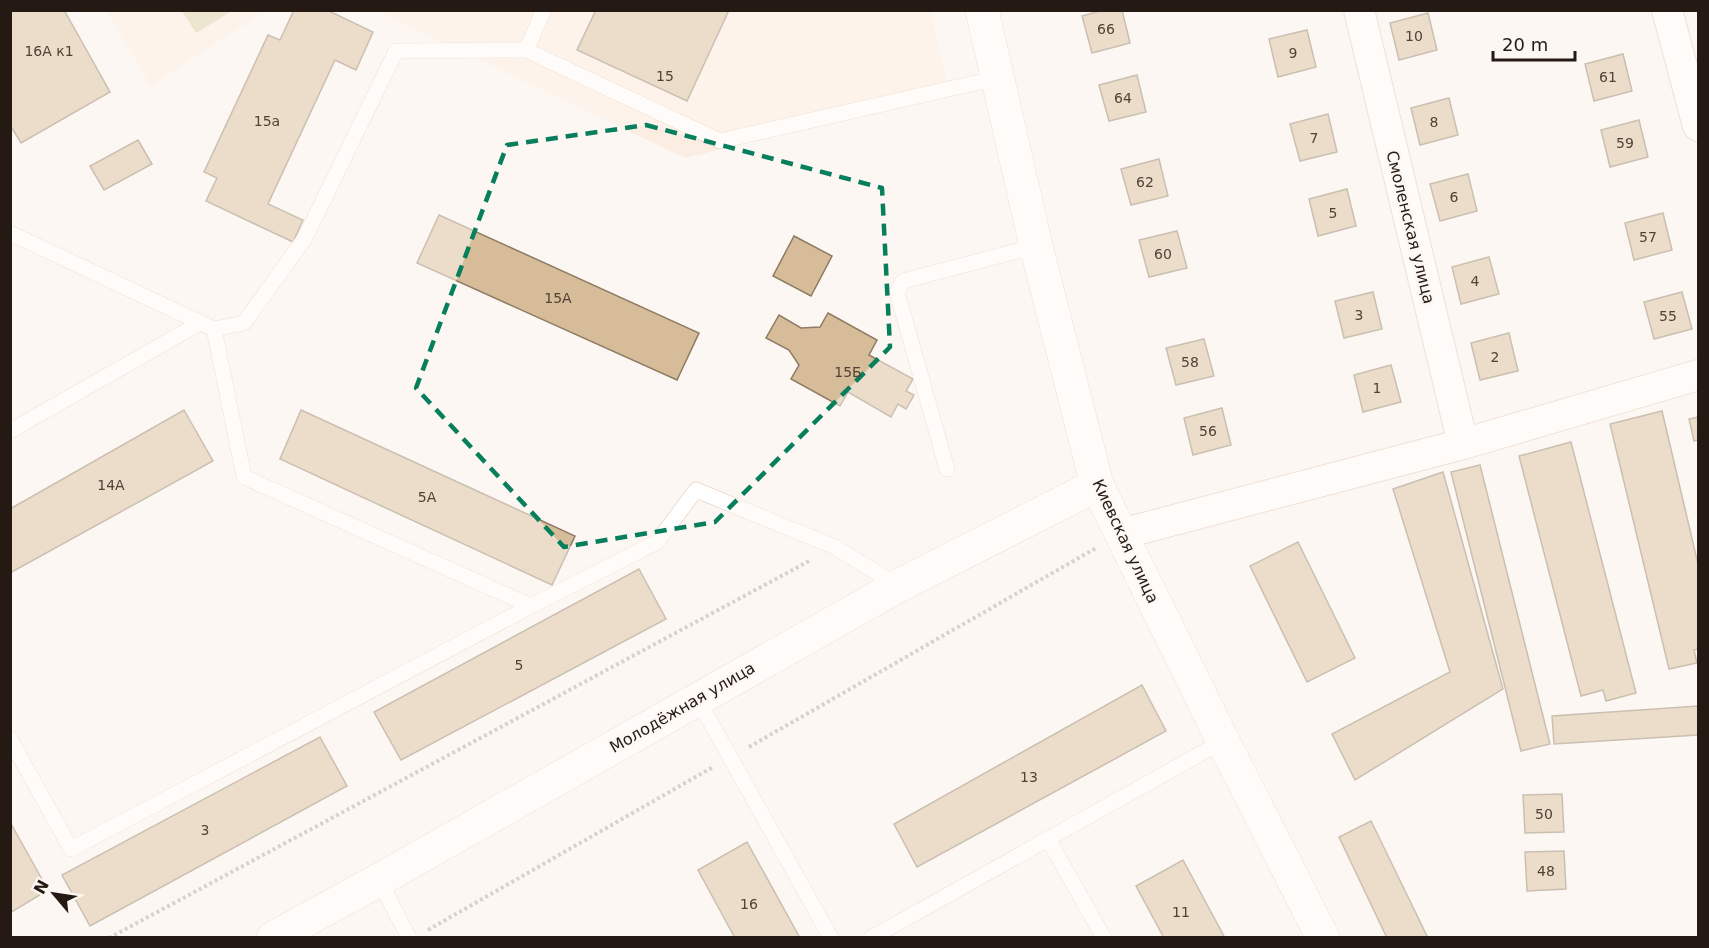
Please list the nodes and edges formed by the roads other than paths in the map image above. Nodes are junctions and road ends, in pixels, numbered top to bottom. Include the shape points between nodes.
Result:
1 (544, 10) edge
2 (982, 10) edge
3 (1359, 10) edge
4 (1667, 10) edge
5 (526, 50) junction
6 (998, 78) junction
7 (1698, 126) edge
8 (10, 233) edge
9 (1036, 246) junction
10 (207, 326) junction
11 (1698, 375) edge
12 (10, 431) edge
13 (1463, 444) junction
14 (947, 469) dead end
15 (1096, 485) junction
16 (1110, 540) junction
17 (898, 586) junction
18 (531, 606) junction
19 (697, 698) junction
20 (10, 739) edge
21 (1223, 741) junction
22 (1048, 839) junction
23 (379, 880) junction
24 (273, 938) edge
25 (409, 938) edge
26 (831, 938) edge
27 (871, 938) edge
28 (1104, 938) edge
29 (1323, 938) edge

1 - 5 lane
2 - 6 main road, Киевская улица
3 - 13 street, Смоленская улица
4 - 7 street
5 - 6 lane via 720,141
5 - 10 lane via 396,51 305,238 244,322
6 - 9 main road, Киевская улица
8 - 10 lane
9 - 14 lane via 903,281 897,292
9 - 15 main road, Киевская улица
10 - 12 lane
10 - 18 lane via 244,477
11 - 13 street
13 - 16 street
15 - 16 main road, Киевская улица
15 - 17 main road, Молодёжная улица
16 - 21 main road, Киевская улица
17 - 18 lane via 835,547 696,490 657,542
17 - 19 main road, Молодёжная улица
18 - 20 lane via 71,849
19 - 23 main road, Молодёжная улица
19 - 26 lane
21 - 22 lane
21 - 29 main road, Киевская улица
22 - 27 lane
22 - 28 lane
23 - 24 main road, Молодёжная улица
23 - 25 lane

